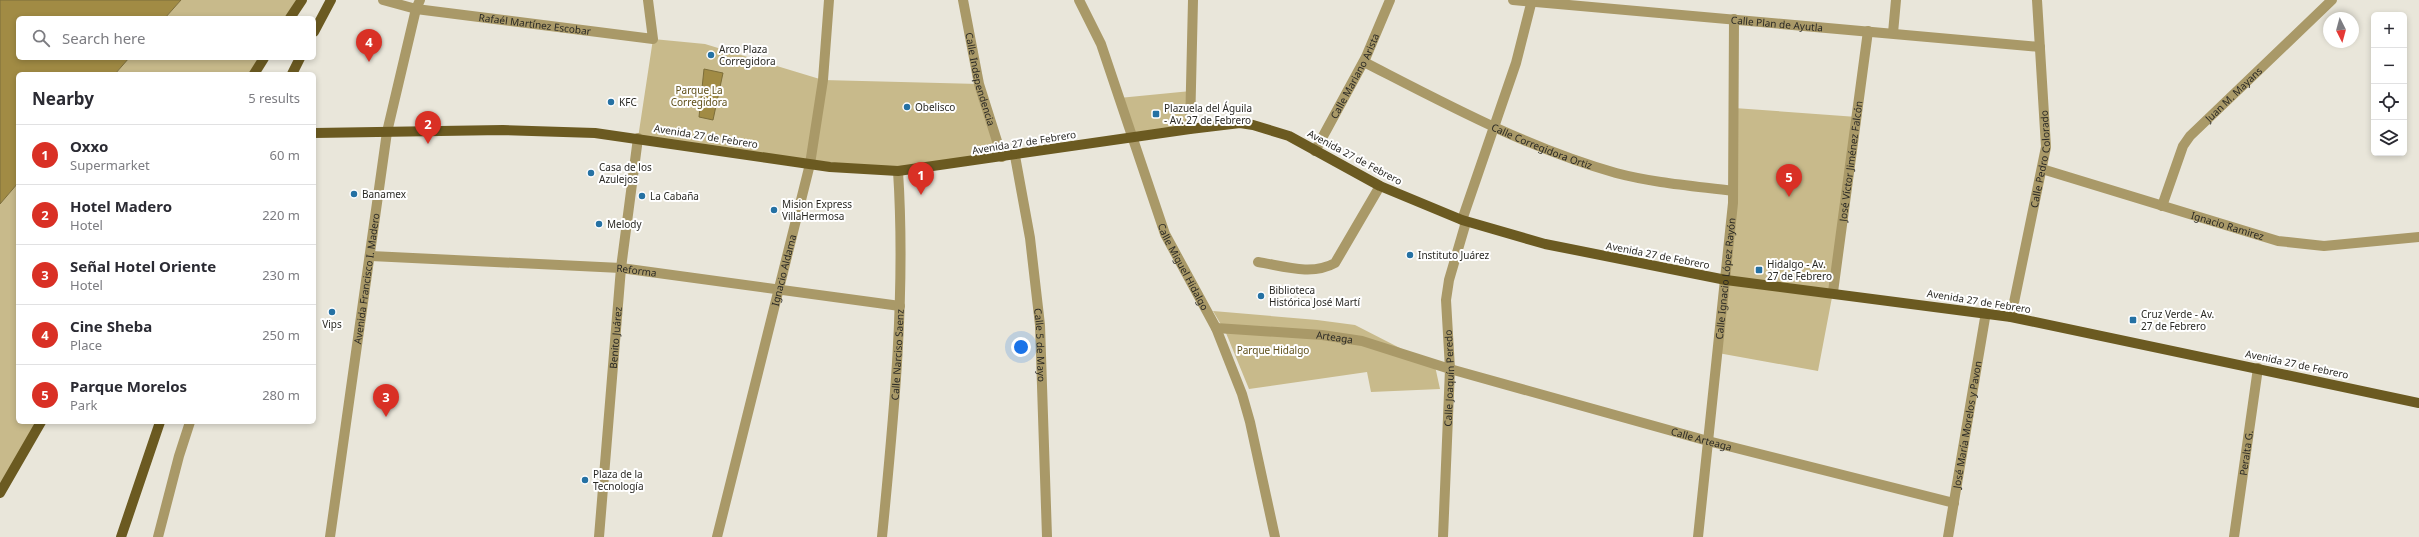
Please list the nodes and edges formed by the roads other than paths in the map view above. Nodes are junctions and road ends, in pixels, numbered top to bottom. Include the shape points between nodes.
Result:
1 (302, 0) edge
2 (331, 0) edge
3 (383, 0) edge
4 (648, 0) edge
5 (830, 0) edge
6 (963, 0) edge
7 (1079, 0) edge
8 (1193, 0) edge
9 (1390, 0) edge
10 (1513, 0) edge
11 (1896, 0) edge
12 (2037, 0) edge
13 (2332, 0) edge
14 (1531, 1) edge
15 (418, 4) edge
16 (291, 16) edge
17 (1734, 19) junction
18 (316, 28) edge
19 (1868, 31) junction
20 (1893, 33) junction
21 (2040, 47) junction
22 (263, 60) edge
23 (299, 60) edge
24 (1364, 62) junction
25 (255, 72) edge
26 (293, 72) edge
27 (1494, 127) junction
28 (1190, 129) junction
29 (388, 132) junction
30 (316, 133) edge
31 (638, 138) junction
32 (1132, 138) junction
33 (1315, 151) junction
34 (1015, 156) junction
35 (1002, 157) junction
36 (810, 164) junction
37 (2042, 169) junction
38 (898, 171) junction
39 (1380, 186) junction
40 (1733, 190) junction
41 (2162, 206) junction
42 (1464, 221) junction
43 (2419, 237) edge
44 (372, 256) junction
45 (1258, 262) dead end
46 (621, 268) junction
47 (1726, 280) junction
48 (779, 289) junction
49 (1832, 292) junction
50 (900, 306) junction
51 (1986, 312) junction
52 (2011, 317) junction
53 (1216, 328) junction
54 (2258, 368) junction
55 (1450, 369) junction
56 (2419, 403) edge
57 (40, 424) edge
58 (159, 424) edge
59 (189, 424) edge
60 (1708, 441) junction
61 (0, 493) edge
62 (1954, 503) junction
63 (121, 537) edge
64 (158, 537) edge
65 (330, 537) edge
66 (599, 537) edge
67 (717, 537) edge
68 (882, 537) edge
69 (1047, 537) edge
70 (1275, 537) edge
71 (1443, 537) edge
72 (1698, 537) edge
73 (1948, 537) edge
74 (2234, 537) edge

1 - 16 main road
2 - 18 main road
3 - 15 street, Rafaél Martínez Escobar
4 - 15 street, Rafaél Martínez Escobar via 653,39
5 - 36 street, Ignacio Aldama via 823,80
6 - 35 street, Calle Independencia via 979,84
7 - 32 street, Calle Miguel Hidalgo via 1101,44
8 - 28 street
9 - 24 street, Calle Mariano Arista
10 - 14 street, Calle Plan de Ayutla
11 - 20 street
12 - 21 street, Calle Pedro Colorado
13 - 41 street, Juan M. Mayans via 2190,136 2183,146
14 - 17 street, Calle Plan de Ayutla
14 - 27 street, Calle Joaquín Peredo via 1523,39
15 - 29 street, Avenida Francisco I. Madero
17 - 19 street, Calle Plan de Ayutla
17 - 40 street, Calle Ignacio López Rayón
19 - 20 street, Calle Plan de Ayutla
19 - 49 street, José Víctor Jiménez Falcón
20 - 21 street, Calle Plan de Ayutla
21 - 37 street, Calle Pedro Colorado via 2047,136
22 - 25 main road
23 - 26 main road
24 - 27 street, Calle Corregidora Ortiz
24 - 33 street, Calle Mariano Arista
27 - 40 street, Calle Corregidora Ortiz via 1578,161 1618,173 1668,183
27 - 42 street, Calle Joaquín Peredo
28 - 32 main road, Avenida 27 de Febrero
28 - 33 main road, Avenida 27 de Febrero via 1253,125 1278,131
29 - 30 main road, Avenida 27 de Febrero
29 - 31 main road, Avenida 27 de Febrero via 502,130 595,133
29 - 44 street, Avenida Francisco I. Madero
31 - 36 main road, Avenida 27 de Febrero
31 - 46 street, Benito Juárez
32 - 34 main road, Avenida 27 de Febrero
32 - 53 street, Calle Miguel Hidalgo via 1165,234
33 - 39 main road, Avenida 27 de Febrero
34 - 35 main road, Avenida 27 de Febrero
34 - 69 street, Calle 5 de Mayo via 1030,238 1040,318
35 - 38 main road, Avenida 27 de Febrero
36 - 38 main road, Avenida 27 de Febrero
36 - 48 street, Ignacio Aldama
37 - 41 street, Ignacio Ramirez
37 - 52 street, Calle Pedro Colorado
38 - 50 street, Calle Narciso Saenz
39 - 42 main road, Avenida 27 de Febrero
39 - 45 street via 1335,263 1325,269 1314,270
40 - 47 street, Calle Ignacio López Rayón
41 - 43 street, Ignacio Ramirez via 2251,234 2294,243 2340,245
42 - 47 main road, Avenida 27 de Febrero via 1570,250
42 - 55 street, Calle Joaquín Peredo via 1447,292
44 - 46 street, Reforma
44 - 65 street, Avenida Francisco I. Madero
46 - 48 street, Reforma
46 - 66 street, Benito Juárez
47 - 49 main road, Avenida 27 de Febrero
47 - 60 street, Calle Ignacio López Rayón
48 - 50 street, Reforma
48 - 67 street, Ignacio Aldama
49 - 51 main road, Avenida 27 de Febrero
50 - 68 street, Calle Narciso Saenz via 896,387
51 - 52 main road, Avenida 27 de Febrero
51 - 62 street, José María Morelos y Pavon
52 - 54 main road, Avenida 27 de Febrero
53 - 55 street, Arteaga via 1342,336
53 - 70 street, Calle Miguel Hidalgo via 1246,408
54 - 56 main road, Avenida 27 de Febrero
54 - 74 street, Peralta G.
55 - 60 street, Calle Arteaga
55 - 71 street, Calle Joaquín Peredo
57 - 61 main road
58 - 63 main road
59 - 64 street
60 - 62 street, Calle Arteaga
60 - 72 street, Calle Ignacio López Rayón
62 - 73 street, José María Morelos y Pavon

